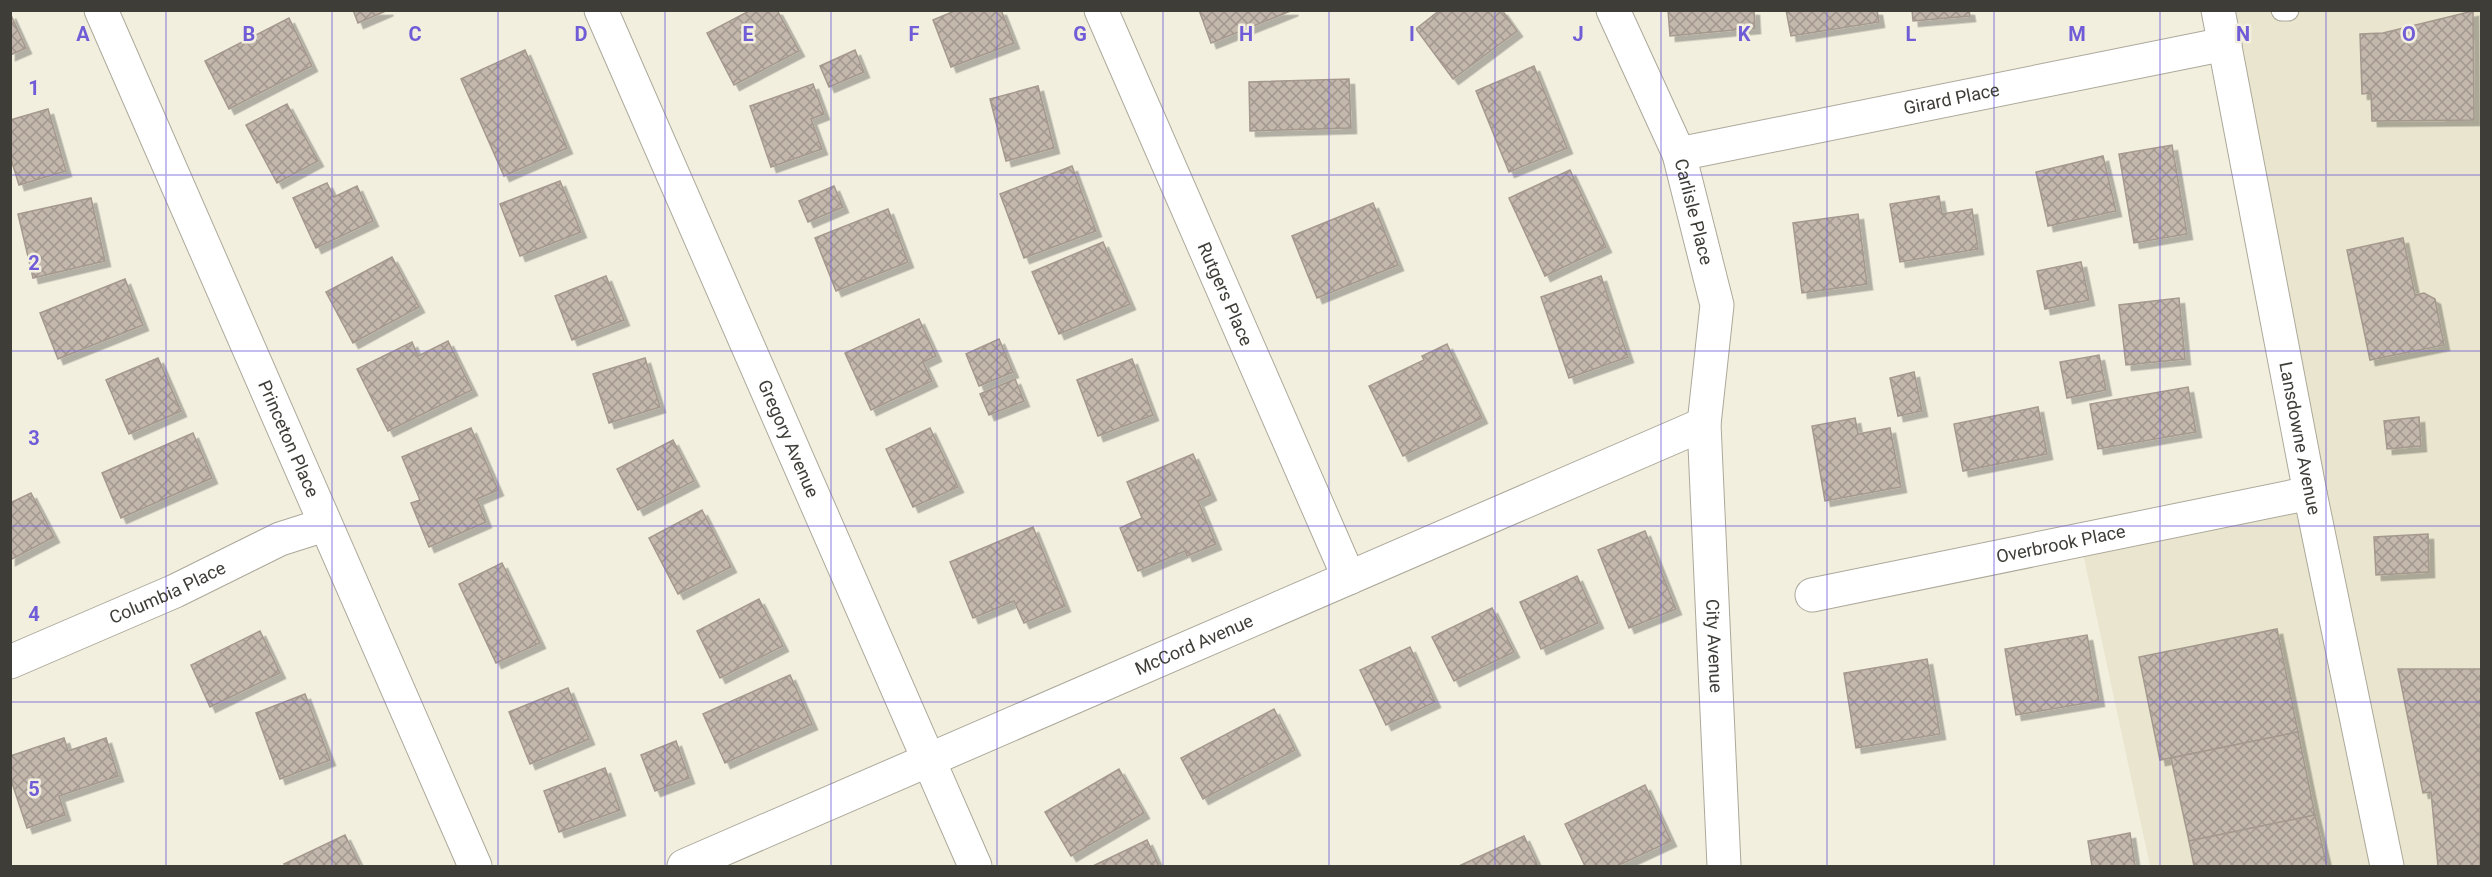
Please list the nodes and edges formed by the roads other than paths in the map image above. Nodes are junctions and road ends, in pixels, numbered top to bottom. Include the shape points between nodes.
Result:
1 (100, 10) edge
2 (601, 10) edge
3 (1101, 10) edge
4 (1613, 10) edge
5 (2218, 10) edge
6 (2282, 10) edge
7 (2288, 10) edge
8 (2225, 44) junction
9 (1678, 154) junction
10 (1704, 424) junction
11 (2310, 493) junction
12 (324, 525) junction
13 (1349, 578) junction
14 (1812, 595) dead end
15 (10, 662) edge
16 (928, 760) junction
17 (474, 867) edge
18 (684, 867) edge
19 (975, 867) edge
20 (1724, 867) edge
21 (2387, 867) edge

1 - 12 street, Princeton Place
2 - 16 street, Gregory Avenue
3 - 13 street, Rutgers Place
4 - 9 street, Carlisle Place
5 - 8 street, Lansdowne Avenue
6 - 7 lane
8 - 9 street, Girard Place
8 - 11 street, Lansdowne Avenue
9 - 10 street, Carlisle Place via 1717,305
10 - 13 street, McCord Avenue
10 - 20 street, City Avenue
11 - 14 street, Overbrook Place
11 - 21 street, Lansdowne Avenue
12 - 15 street, Columbia Place via 279,539 175,591
12 - 17 street, Princeton Place
13 - 16 street, McCord Avenue
16 - 18 street, McCord Avenue
16 - 19 street, Gregory Avenue

